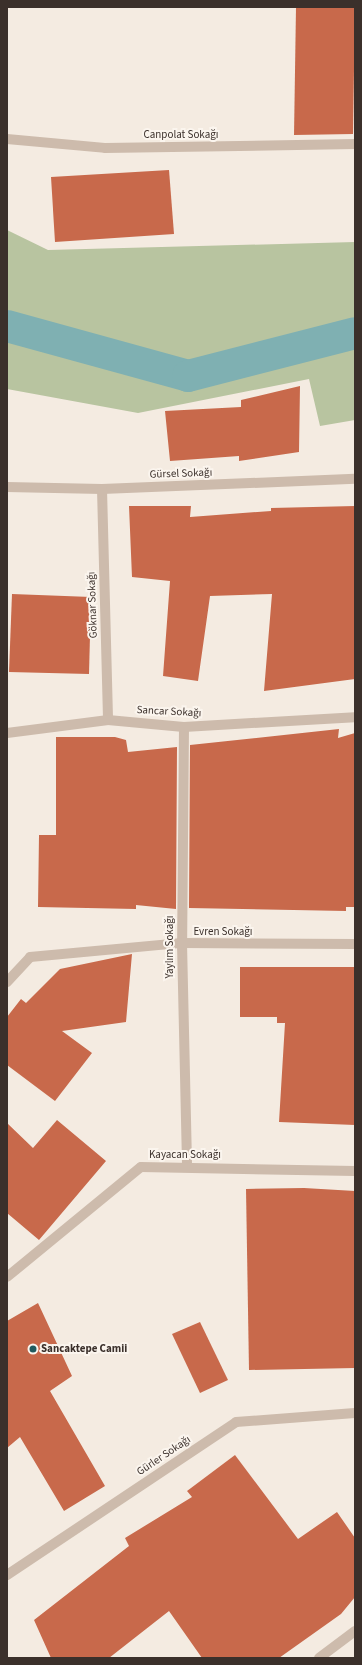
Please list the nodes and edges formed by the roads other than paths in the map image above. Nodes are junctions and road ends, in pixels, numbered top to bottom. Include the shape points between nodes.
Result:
1 (7, 139) edge
2 (355, 144) edge
3 (355, 479) edge
4 (7, 487) edge
5 (102, 489) junction
6 (355, 717) edge
7 (108, 720) junction
8 (184, 727) junction
9 (7, 733) edge
10 (182, 943) junction
11 (355, 944) edge
12 (7, 982) edge
13 (187, 1165) junction
14 (355, 1171) edge
15 (7, 1277) edge
16 (355, 1413) edge
17 (7, 1575) edge
18 (355, 1631) edge
19 (319, 1658) edge

1 - 2 street, Canpolat Sokağı via 105,148
3 - 5 street, Gürsel Sokağı
4 - 5 street, Gürsel Sokağı
5 - 7 street, Göknar Sokağı
6 - 8 street, Sancar Sokağı
7 - 8 street, Sancar Sokağı
7 - 9 street, Sancar Sokağı
8 - 10 street, Yaylım Sokağı
10 - 11 street, Evren Sokağı
10 - 12 street, Evren Sokağı via 30,957
10 - 13 street, Yaylım Sokağı
13 - 14 street, Kayacan Sokağı
13 - 15 street, Kayacan Sokağı via 141,1167
16 - 17 street, Gürler Sokağı via 236,1422
18 - 19 street

